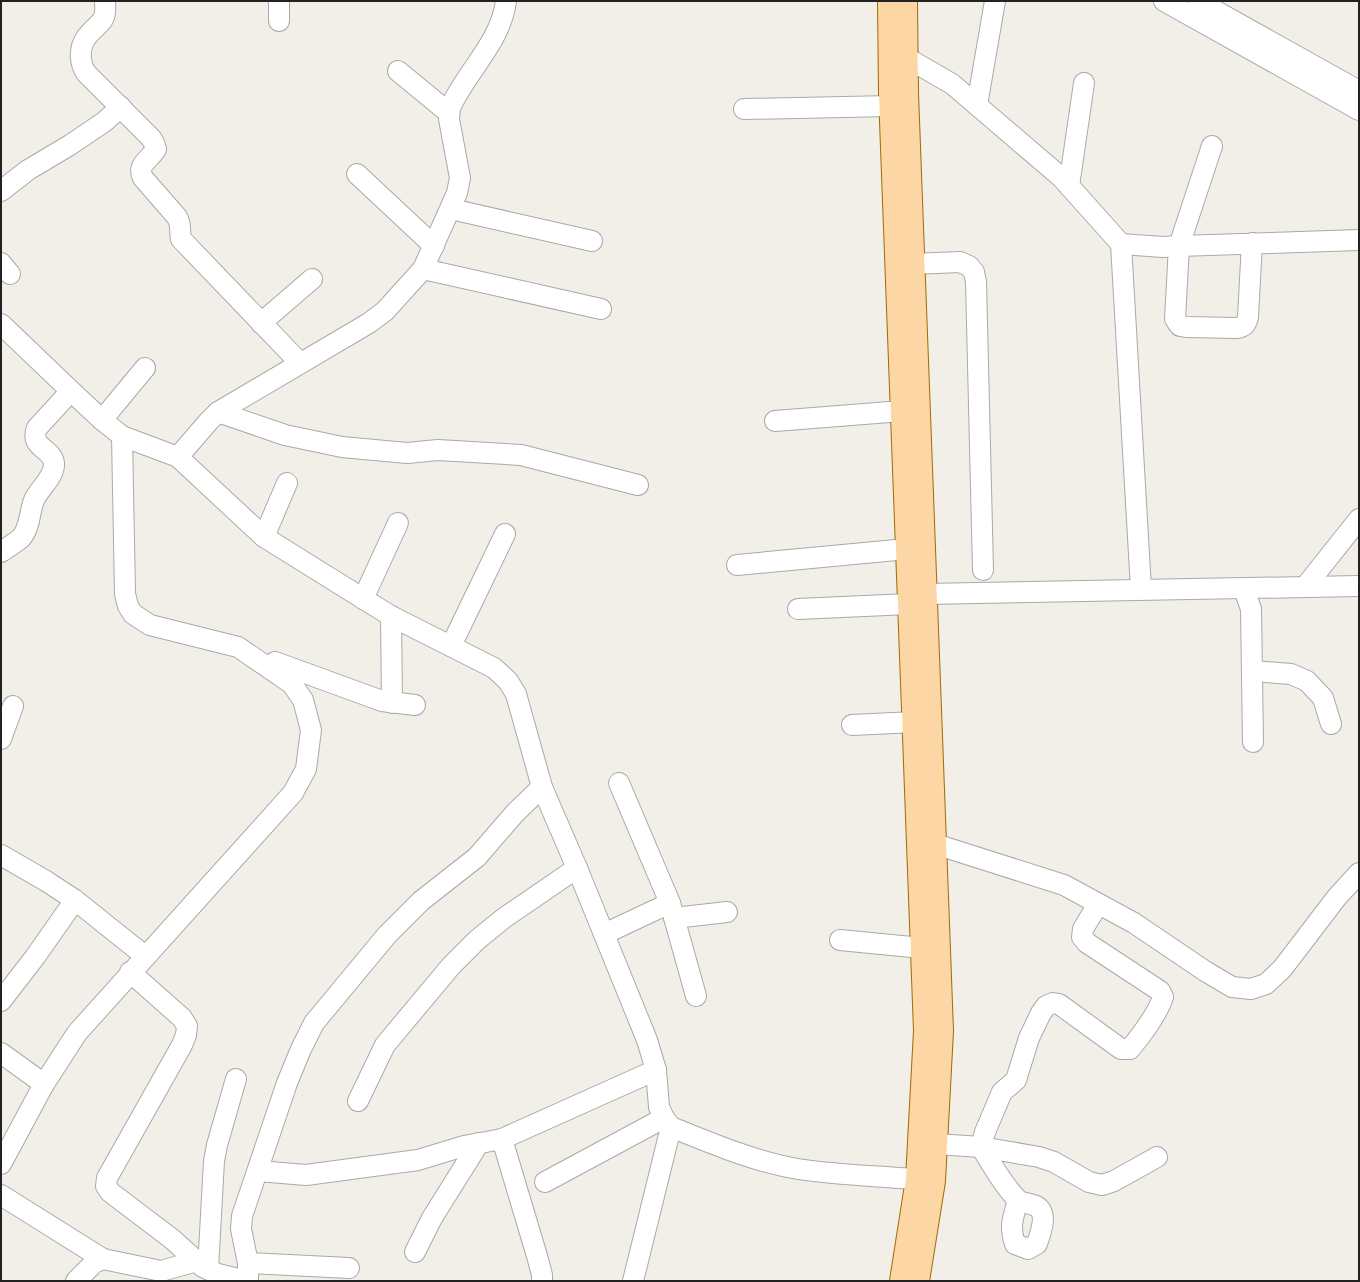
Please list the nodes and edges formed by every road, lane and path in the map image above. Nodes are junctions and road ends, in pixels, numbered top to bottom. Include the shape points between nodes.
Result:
1 (105, 1) edge
2 (279, 1) edge
3 (506, 1) edge
4 (890, 1) edge
5 (906, 1) edge
6 (995, 1) edge
7 (1164, 1) edge
8 (1198, 1) edge
9 (279, 21) dead end
10 (907, 58) junction
11 (398, 71) dead end
12 (1084, 83) dead end
13 (1359, 91) edge
14 (977, 105) junction
15 (891, 106) junction
16 (121, 107) junction
17 (744, 109) dead end
18 (1359, 110) edge
19 (449, 113) junction
20 (1212, 146) dead end
21 (357, 174) dead end
22 (1070, 186) junction
23 (1, 191) edge
24 (451, 208) junction
25 (1359, 240) edge
26 (592, 241) dead end
27 (1252, 243) junction
28 (1121, 244) junction
29 (434, 246) junction
30 (1179, 246) junction
31 (913, 264) junction
32 (423, 269) junction
33 (312, 278) dead end
34 (601, 309) dead end
35 (262, 323) junction
36 (1, 324) edge
37 (300, 363) junction
38 (145, 368) dead end
39 (71, 391) junction
40 (902, 411) junction
41 (218, 412) junction
42 (102, 420) junction
43 (775, 421) dead end
44 (122, 436) junction
45 (178, 457) junction
46 (287, 482) dead end
47 (638, 485) dead end
48 (1359, 519) edge
49 (398, 523) dead end
50 (505, 534) dead end
51 (264, 537) junction
52 (907, 549) junction
53 (1, 552) edge
54 (737, 565) dead end
55 (983, 570) dead end
56 (1359, 586) edge
57 (1305, 588) junction
58 (1141, 589) junction
59 (1244, 589) junction
60 (363, 599) junction
61 (917, 599) junction
62 (798, 609) dead end
63 (391, 616) junction
64 (451, 646) junction
65 (238, 647) junction
66 (1252, 671) junction
67 (392, 702) junction
68 (415, 705) dead end
69 (13, 706) dead end
70 (914, 722) junction
71 (1331, 724) dead end
72 (852, 725) dead end
73 (1, 740) edge
74 (1253, 742) dead end
75 (619, 783) dead end
76 (542, 787) junction
77 (935, 844) junction
78 (1, 856) edge
79 (577, 868) junction
80 (1359, 873) edge
81 (1359, 892) edge
82 (1337, 896) junction
83 (75, 900) junction
84 (1098, 904) junction
85 (672, 910) junction
86 (728, 912) dead end
87 (604, 934) junction
88 (840, 940) dead end
89 (922, 948) junction
90 (144, 956) junction
91 (130, 972) junction
92 (696, 996) dead end
93 (1, 1001) edge
94 (1, 1053) edge
95 (656, 1070) junction
96 (236, 1080) dead end
97 (44, 1084) junction
98 (358, 1100) dead end
99 (667, 1122) junction
100 (8, 1132) edge
101 (502, 1139) junction
102 (479, 1143) junction
103 (936, 1144) junction
104 (981, 1147) junction
105 (1157, 1157) dead end
106 (1, 1164) edge
107 (258, 1171) junction
108 (925, 1180) junction
109 (545, 1182) dead end
110 (1, 1195) edge
111 (1018, 1200) dead end
112 (415, 1252) dead end
113 (202, 1265) junction
114 (349, 1268) dead end
115 (96, 1269) edge
116 (247, 1275) edge
117 (76, 1281) edge
118 (542, 1281) edge
119 (632, 1281) edge
120 (902, 1281) edge
121 (918, 1281) edge

1 - 16 street via 104,17 88,34 80,55 86,73
2 - 9 street
3 - 19 street via 502,19 494,36
4 - 15 main road
5 - 10 main road
6 - 14 street
7 - 18 street
8 - 13 street
10 - 14 street via 952,84
10 - 31 main road
11 - 19 street
12 - 22 street
14 - 22 street
15 - 17 street
15 - 40 main road
16 - 23 street via 98,126 33,167
16 - 35 street via 154,143 156,149 142,167 141,173 177,217 181,224 181,239
19 - 24 street via 460,178 458,192
20 - 30 street
21 - 29 street
22 - 28 street
24 - 26 street
24 - 29 street
25 - 27 street
27 - 30 street
27 - 30 street via 1247,323 1236,328 1186,327 1180,326 1175,319
28 - 30 street
28 - 58 street
29 - 32 street
31 - 55 street via 960,262 974,272
31 - 61 main road
32 - 34 street
32 - 37 street via 385,311
33 - 35 street
35 - 37 street
36 - 39 street
37 - 41 street
38 - 42 street
39 - 42 street
39 - 53 street via 36,428 36,441 50,455 54,468 34,500 21,537
40 - 43 street
40 - 52 main road
41 - 45 street
41 - 47 street via 285,435 342,447 407,453 438,450 521,455
42 - 44 street
44 - 45 street
44 - 65 street via 128,606 133,614 150,625
45 - 51 street
46 - 51 street
48 - 57 street
49 - 60 street
50 - 64 street
51 - 60 street
52 - 54 street
52 - 61 main road
56 - 57 street
57 - 59 street
58 - 59 street
58 - 61 street
59 - 66 street via 1252,609
60 - 63 street
61 - 62 street
61 - 70 main road
61 - 77 main road
63 - 64 street
63 - 67 street
64 - 76 street via 494,668 508,681 516,694
65 - 67 street via 283,666 382,701
65 - 90 street via 292,684 303,700 311,730 306,769 293,793
66 - 71 street via 1291,674 1308,681 1323,698
66 - 74 street
67 - 68 street
69 - 73 street
70 - 72 street
70 - 89 main road
75 - 85 street
76 - 79 street
76 - 107 street via 515,813 477,857 421,901 387,936 314,1023 287,1084
77 - 84 street via 1064,885
77 - 103 main road via 942,1031
78 - 83 street
79 - 87 street
79 - 98 street via 504,918 451,966 385,1045
80 - 82 street
81 - 82 street
82 - 84 street via 1282,969 1266,984 1251,989 1232,987
83 - 90 street
83 - 93 street
84 - 104 street via 1083,929 1082,937 1087,943 1160,991 1163,997 1160,1006 1130,1049 1121,1049 1059,1004 1046,1006 1029,1038 1016,1080 1002,1092
85 - 86 street
85 - 87 street
85 - 92 street
87 - 95 street via 647,1040
88 - 89 street
89 - 108 main road
90 - 91 street
91 - 97 street via 77,1033
91 - 113 street via 182,1018 187,1026 186,1035 107,1178 106,1186 110,1192
94 - 97 street
95 - 99 street via 659,1107
95 - 101 street
96 - 113 street via 214,1161
97 - 100 street
99 - 108 street via 761,1160 829,1172
99 - 109 street
99 - 119 street
100 - 106 street
101 - 102 street
101 - 118 street
102 - 107 street via 418,1160 306,1175
102 - 112 street via 432,1218
103 - 104 street
103 - 108 main road
104 - 105 street via 1040,1157 1089,1182 1102,1185
104 - 111 street
107 - 116 street via 242,1216 241,1229
108 - 120 main road
108 - 121 main road
110 - 115 street
113 - 115 street via 161,1271
113 - 116 street via 218,1274
114 - 116 street
115 - 117 street

